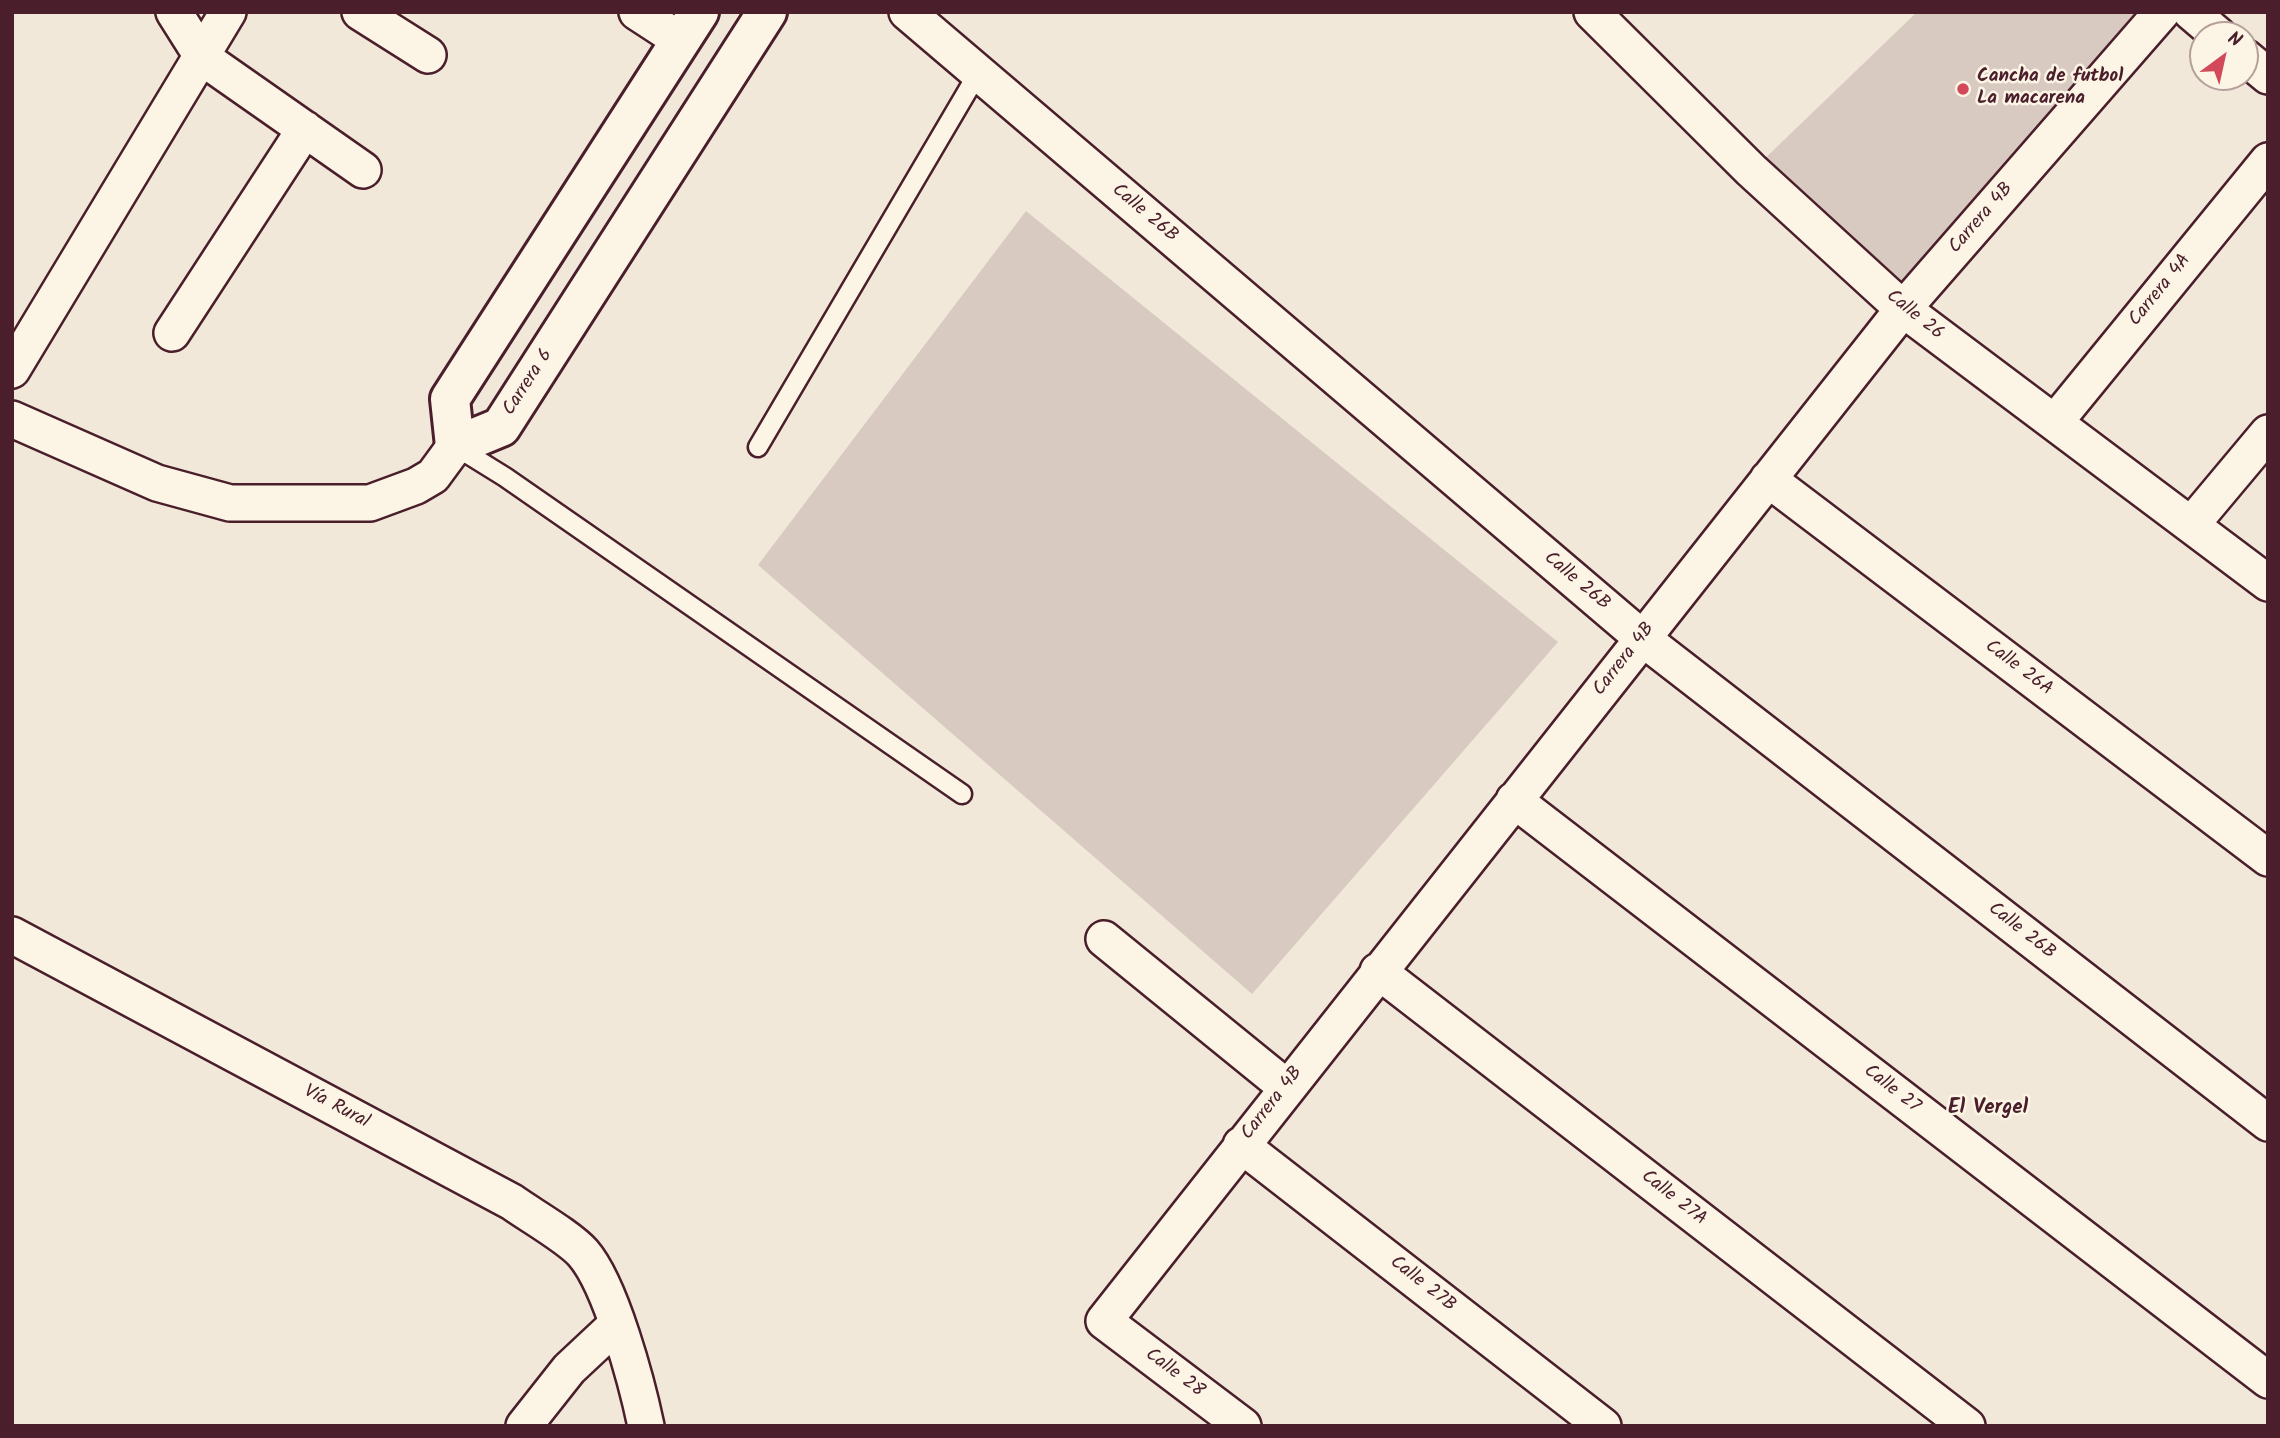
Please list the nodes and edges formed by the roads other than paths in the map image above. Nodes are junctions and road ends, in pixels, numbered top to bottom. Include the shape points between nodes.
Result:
1 (174, 12) edge
2 (228, 12) edge
3 (359, 12) edge
4 (637, 12) edge
5 (767, 12) edge
6 (907, 12) edge
7 (1592, 12) edge
8 (2162, 12) edge
9 (690, 26) edge
10 (428, 55) dead end
11 (203, 58) junction
12 (978, 73) junction
13 (305, 129) junction
14 (2268, 161) edge
15 (363, 170) dead end
16 (1903, 309) junction
17 (172, 333) dead end
18 (12, 370) edge
19 (12, 419) edge
20 (2055, 422) junction
21 (2268, 433) edge
22 (455, 446) junction
23 (758, 447) dead end
24 (1768, 479) junction
25 (2191, 525) junction
26 (2268, 583) edge
27 (1642, 638) junction
28 (962, 794) dead end
29 (1514, 800) junction
30 (2268, 859) edge
31 (12, 936) edge
32 (1104, 939) dead end
33 (1378, 971) junction
34 (1286, 1087) junction
35 (2268, 1123) edge
36 (1241, 1145) junction
37 (1104, 1321) joint
38 (616, 1325) junction
39 (2268, 1380) edge
40 (524, 1426) edge
41 (646, 1426) edge
42 (1243, 1426) edge
43 (1603, 1426) edge
44 (1967, 1426) edge

1 - 11 street
2 - 11 street
3 - 10 street
4 - 9 street
5 - 22 street, Carrera 6 via 501,427
6 - 12 street, Calle 26B
7 - 16 street, Calle 26 via 1751,170
8 - 16 street, Carrera 4B
9 - 22 street via 450,399
11 - 13 street
11 - 18 street
12 - 23 lane
12 - 27 street, Calle 26B
13 - 15 street
13 - 17 street
14 - 20 street, Carrera 4A
16 - 20 street, Calle 26
16 - 24 street, Carrera 4B
19 - 22 street via 157,483 230,503 370,503 433,476
20 - 25 street, Calle 26
21 - 25 street
22 - 28 lane
24 - 27 street, Carrera 4B
24 - 30 street, Calle 26A
25 - 26 street, Calle 26
27 - 29 street, Carrera 4B
27 - 35 street, Calle 26B
29 - 33 street, Carrera 4B
29 - 39 street, Calle 27
31 - 38 street, Vía Rural via 512,1202 583,1252
32 - 34 street
33 - 34 street, Carrera 4B
33 - 44 street, Calle 27A
34 - 36 street, Carrera 4B
36 - 37 street, Carrera 4B
36 - 43 street, Calle 27B
37 - 42 street, Calle 28
38 - 40 street via 569,1369
38 - 41 street, Vía Rural

